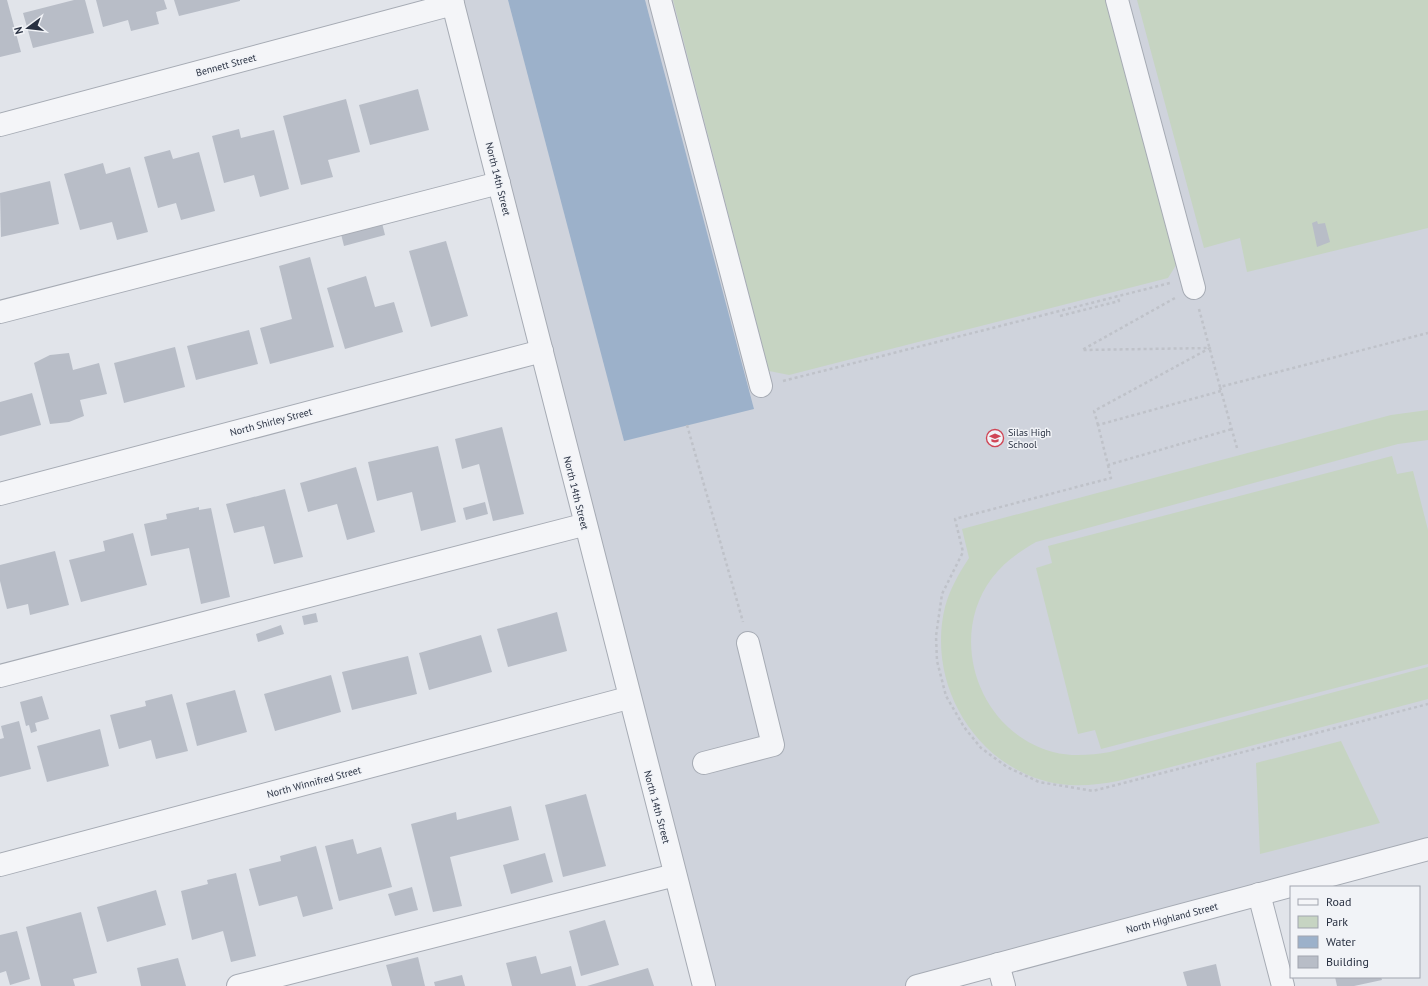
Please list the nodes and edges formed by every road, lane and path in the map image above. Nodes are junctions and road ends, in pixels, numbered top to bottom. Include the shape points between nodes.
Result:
1 (660, 0) edge
2 (1117, 0) edge
3 (452, 2) edge
4 (0, 126) edge
5 (498, 183) junction
6 (1192, 283) junction
7 (1117, 296) junction
8 (0, 312) edge
9 (1060, 316) dead end
10 (1428, 333) edge
11 (1210, 348) junction
12 (542, 351) junction
13 (761, 386) joint
14 (1221, 389) junction
15 (687, 425) dead end
16 (1098, 425) junction
17 (1232, 429) junction
18 (1237, 448) dead end
19 (1108, 465) junction
20 (0, 494) edge
21 (583, 525) junction
22 (748, 643) joint
23 (0, 676) edge
24 (628, 698) junction
25 (1428, 704) edge
26 (704, 763) dead end
27 (1428, 849) edge
28 (0, 865) edge
29 (675, 875) junction
30 (1259, 894) junction
31 (998, 964) junction
32 (238, 986) edge
33 (704, 986) edge
34 (917, 986) edge
35 (1004, 986) edge
36 (1283, 986) edge

1 - 13 street
2 - 6 street
3 - 4 street, Bennett Street
3 - 5 street, North 14th Street
5 - 8 street
5 - 12 street, North 14th Street
6 - 7 path
6 - 11 path
6 - 11 path via 1082,350
7 - 9 path via 1119,301
7 - 13 path
10 - 14 path
11 - 14 path
11 - 16 path via 1094,411
12 - 20 street, North Shirley Street
12 - 21 street, North 14th Street
14 - 16 path
14 - 17 path
15 - 22 path
16 - 19 path
17 - 18 path
17 - 19 path
19 - 25 path via 1111,478 955,519 963,552 942,594 936,636 937,661 946,696 964,727 981,748 1007,767 1039,782 1092,791
21 - 23 street
21 - 24 street, North 14th Street
22 - 26 street via 773,745
24 - 28 street, North Winnifred Street
24 - 29 street, North 14th Street
27 - 30 street, North Highland Street
29 - 32 street
29 - 33 street, North 14th Street
30 - 31 street, North Highland Street
30 - 36 street
31 - 34 street, North Highland Street
31 - 35 street

